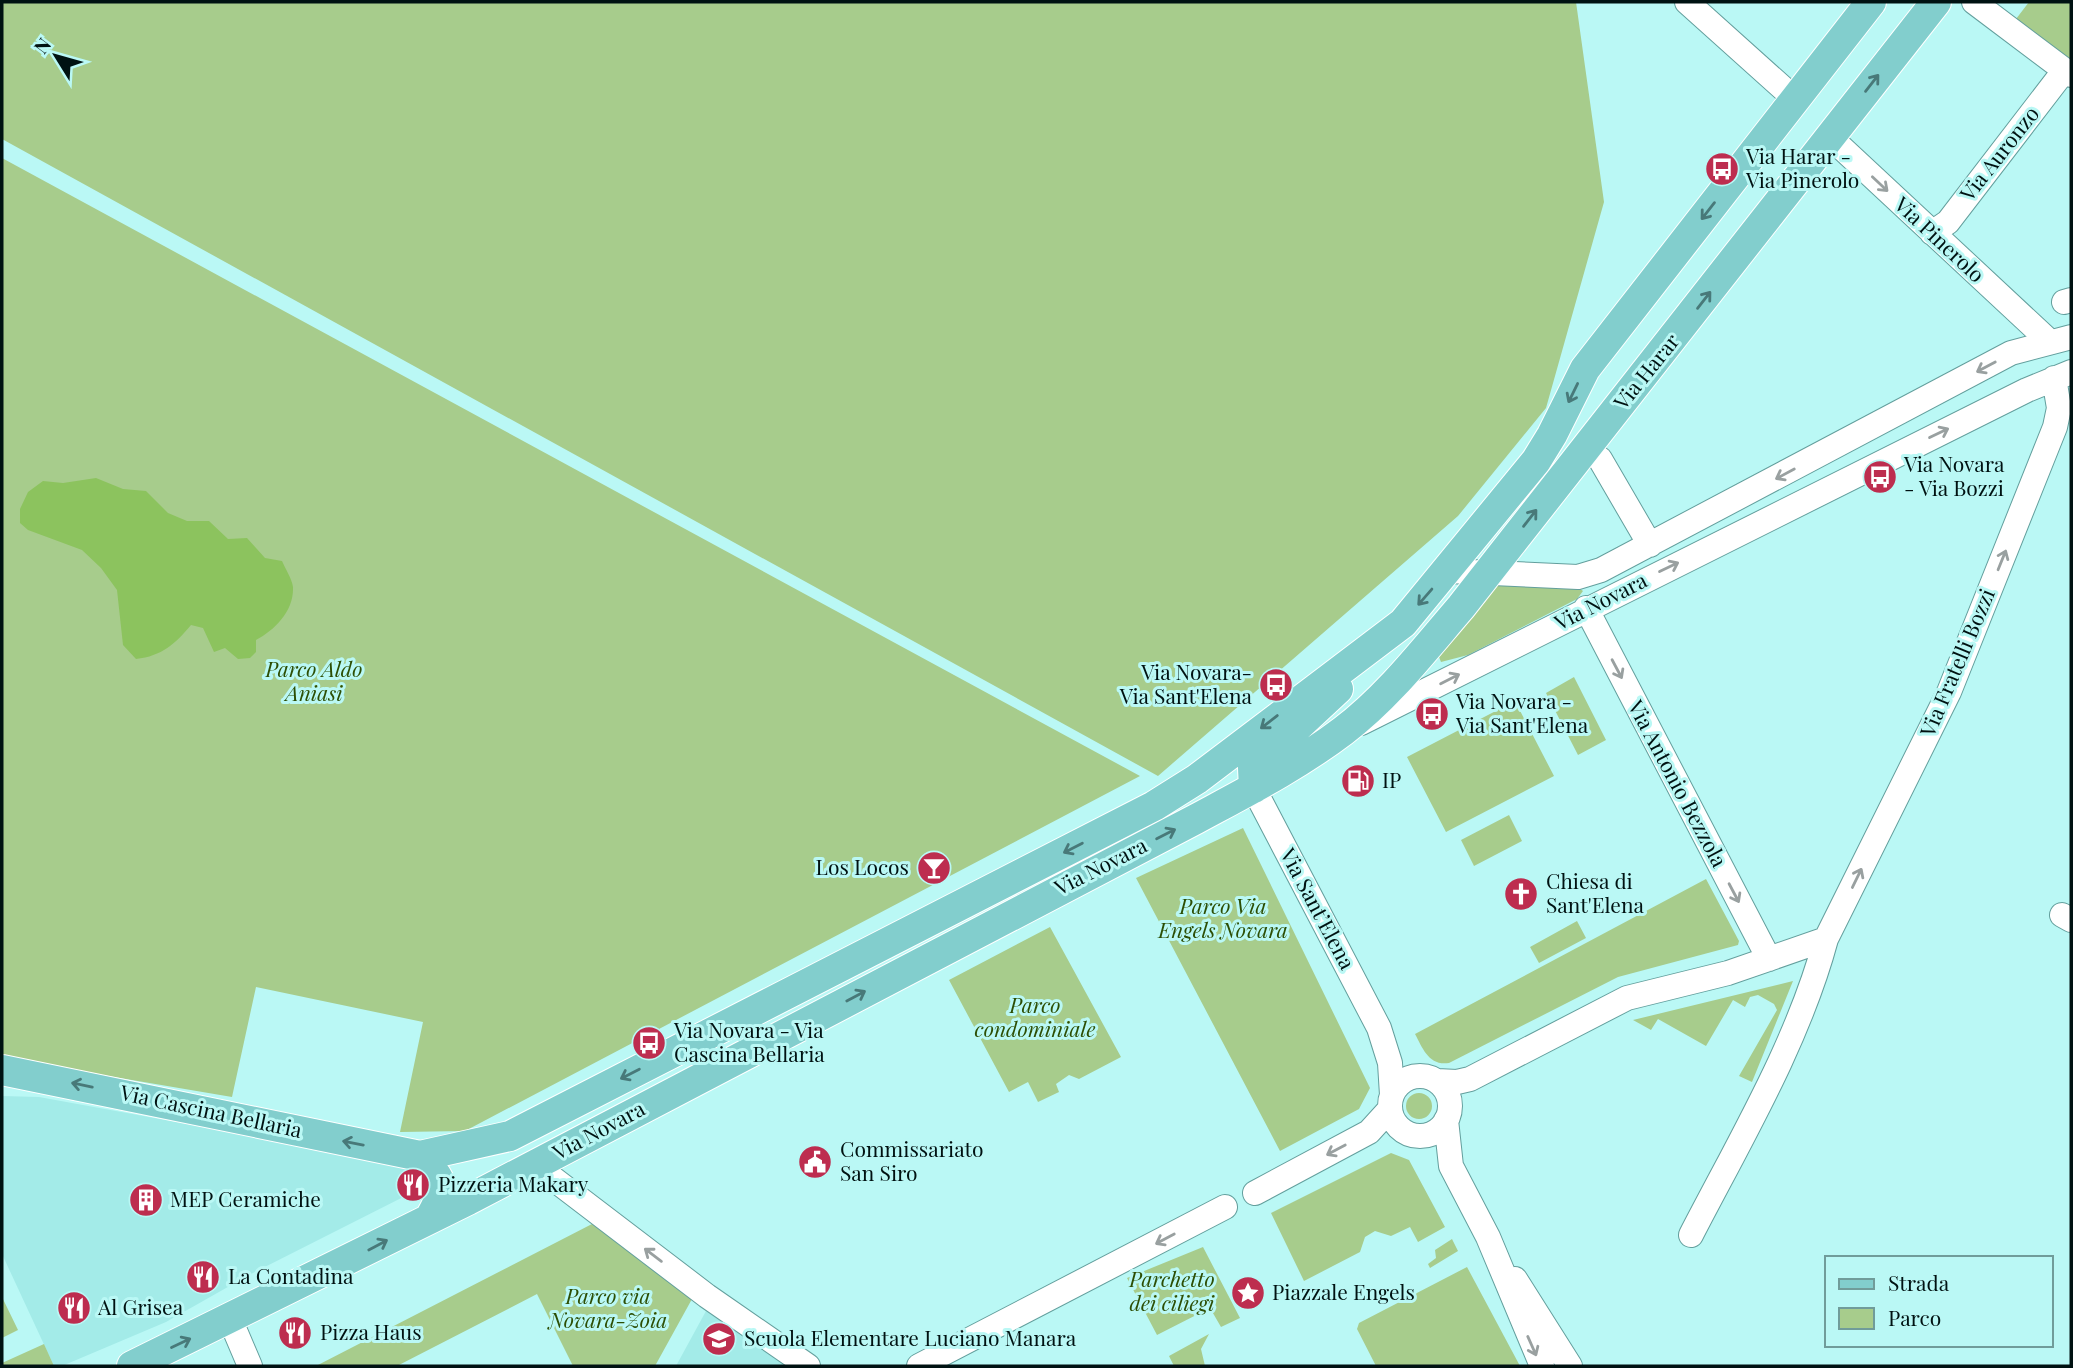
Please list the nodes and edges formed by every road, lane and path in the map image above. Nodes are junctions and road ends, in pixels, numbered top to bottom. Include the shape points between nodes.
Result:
1 (1686, 2) edge
2 (1871, 2) edge
3 (1936, 2) edge
4 (1974, 2) edge
5 (2067, 73) edge
6 (1795, 99) junction
7 (1830, 137) junction
8 (1932, 233) junction
9 (2060, 339) edge
10 (2063, 375) edge
11 (1584, 449) junction
12 (1650, 545) junction
13 (1448, 571) junction
14 (1489, 572) junction
15 (1592, 572) junction
16 (1586, 608) junction
17 (1403, 623) junction
18 (1344, 730) junction
19 (1197, 779) junction
20 (1254, 789) junction
21 (1826, 939) junction
22 (1769, 959) junction
23 (1379, 1028) junction
24 (2, 1070) edge
25 (1433, 1079) junction
26 (1470, 1079) junction
27 (1391, 1102) junction
28 (1448, 1113) junction
29 (1417, 1136) junction
30 (420, 1156) junction
31 (534, 1164) junction
32 (1455, 1175) junction
33 (1255, 1193) dead end
34 (1225, 1207) dead end
35 (430, 1218) junction
36 (1691, 1235) dead end
37 (1488, 1237) junction
38 (230, 1320) junction
39 (132, 1366) edge
40 (250, 1366) edge
41 (808, 1366) edge
42 (919, 1366) edge
43 (1542, 1366) edge
44 (1570, 1366) edge

1 - 6 street
2 - 6 main road
7 -> 3 main road, Via Harar
4 - 5 street
5 - 8 street, Via Auronzo via 1948,222
6 -> 13 main road via 1585,369 1536,461
7 -> 8 street, Via Pinerolo
11 -> 7 main road, Via Harar
8 - 9 street, Via Pinerolo
9 -> 12 street, Via Novara via 2011,353
16 -> 10 street, Via Novara
21 -> 10 street, Via Fratelli Bozzi via 1949,692 2055,427
11 - 12 street, Via Novara via 1600,459
14 -> 11 main road, Via Harar
12 - 15 street, Via Novara
13 - 14 street, Via Novara
13 -> 17 main road, Via Novara
14 - 15 street, Via Novara via 1578,577
14 - 18 main road, Via Harar via 1377,702
15 - 16 street
18 -> 16 street, Via Novara
16 -> 22 street, Via Antonio Bezzola
17 -> 19 main road, Via Novara
17 - 20 main road via 1299,729 1253,768
18 - 20 main road, Via Novara
19 - 20 main road
19 -> 30 main road, Via Novara via 1133,818 510,1136
20 - 23 street, Via Sant’Elena
31 -> 20 main road, Via Novara
21 - 22 street
21 - 36 street, Via Fratelli Bozzi via 1815,981
22 - 26 street via 1627,998
23 - 25 street, Via Sant’Elena via 1404,1060
23 - 27 street, Via Sant’Elena via 1390,1063
30 -> 24 main road, Via Cascina Bellaria
25 - 26 street
25 - 27 street via 1408,1078 1400,1083
25 - 28 street via 1449,1097
26 - 28 street
27 - 29 street via 1399,1128
27 -> 33 street via 1369,1132
28 - 29 street via 1436,1132
28 - 32 street via 1447,1144
29 - 32 street
30 - 35 main road via 439,1177 442,1191
31 - 35 main road, Via Novara
41 -> 31 street via 707,1296
32 - 37 street
34 -> 42 street
38 -> 35 main road, Via Novara
37 -> 43 street
37 - 44 street
39 -> 38 main road, Via Novara
38 - 40 street

